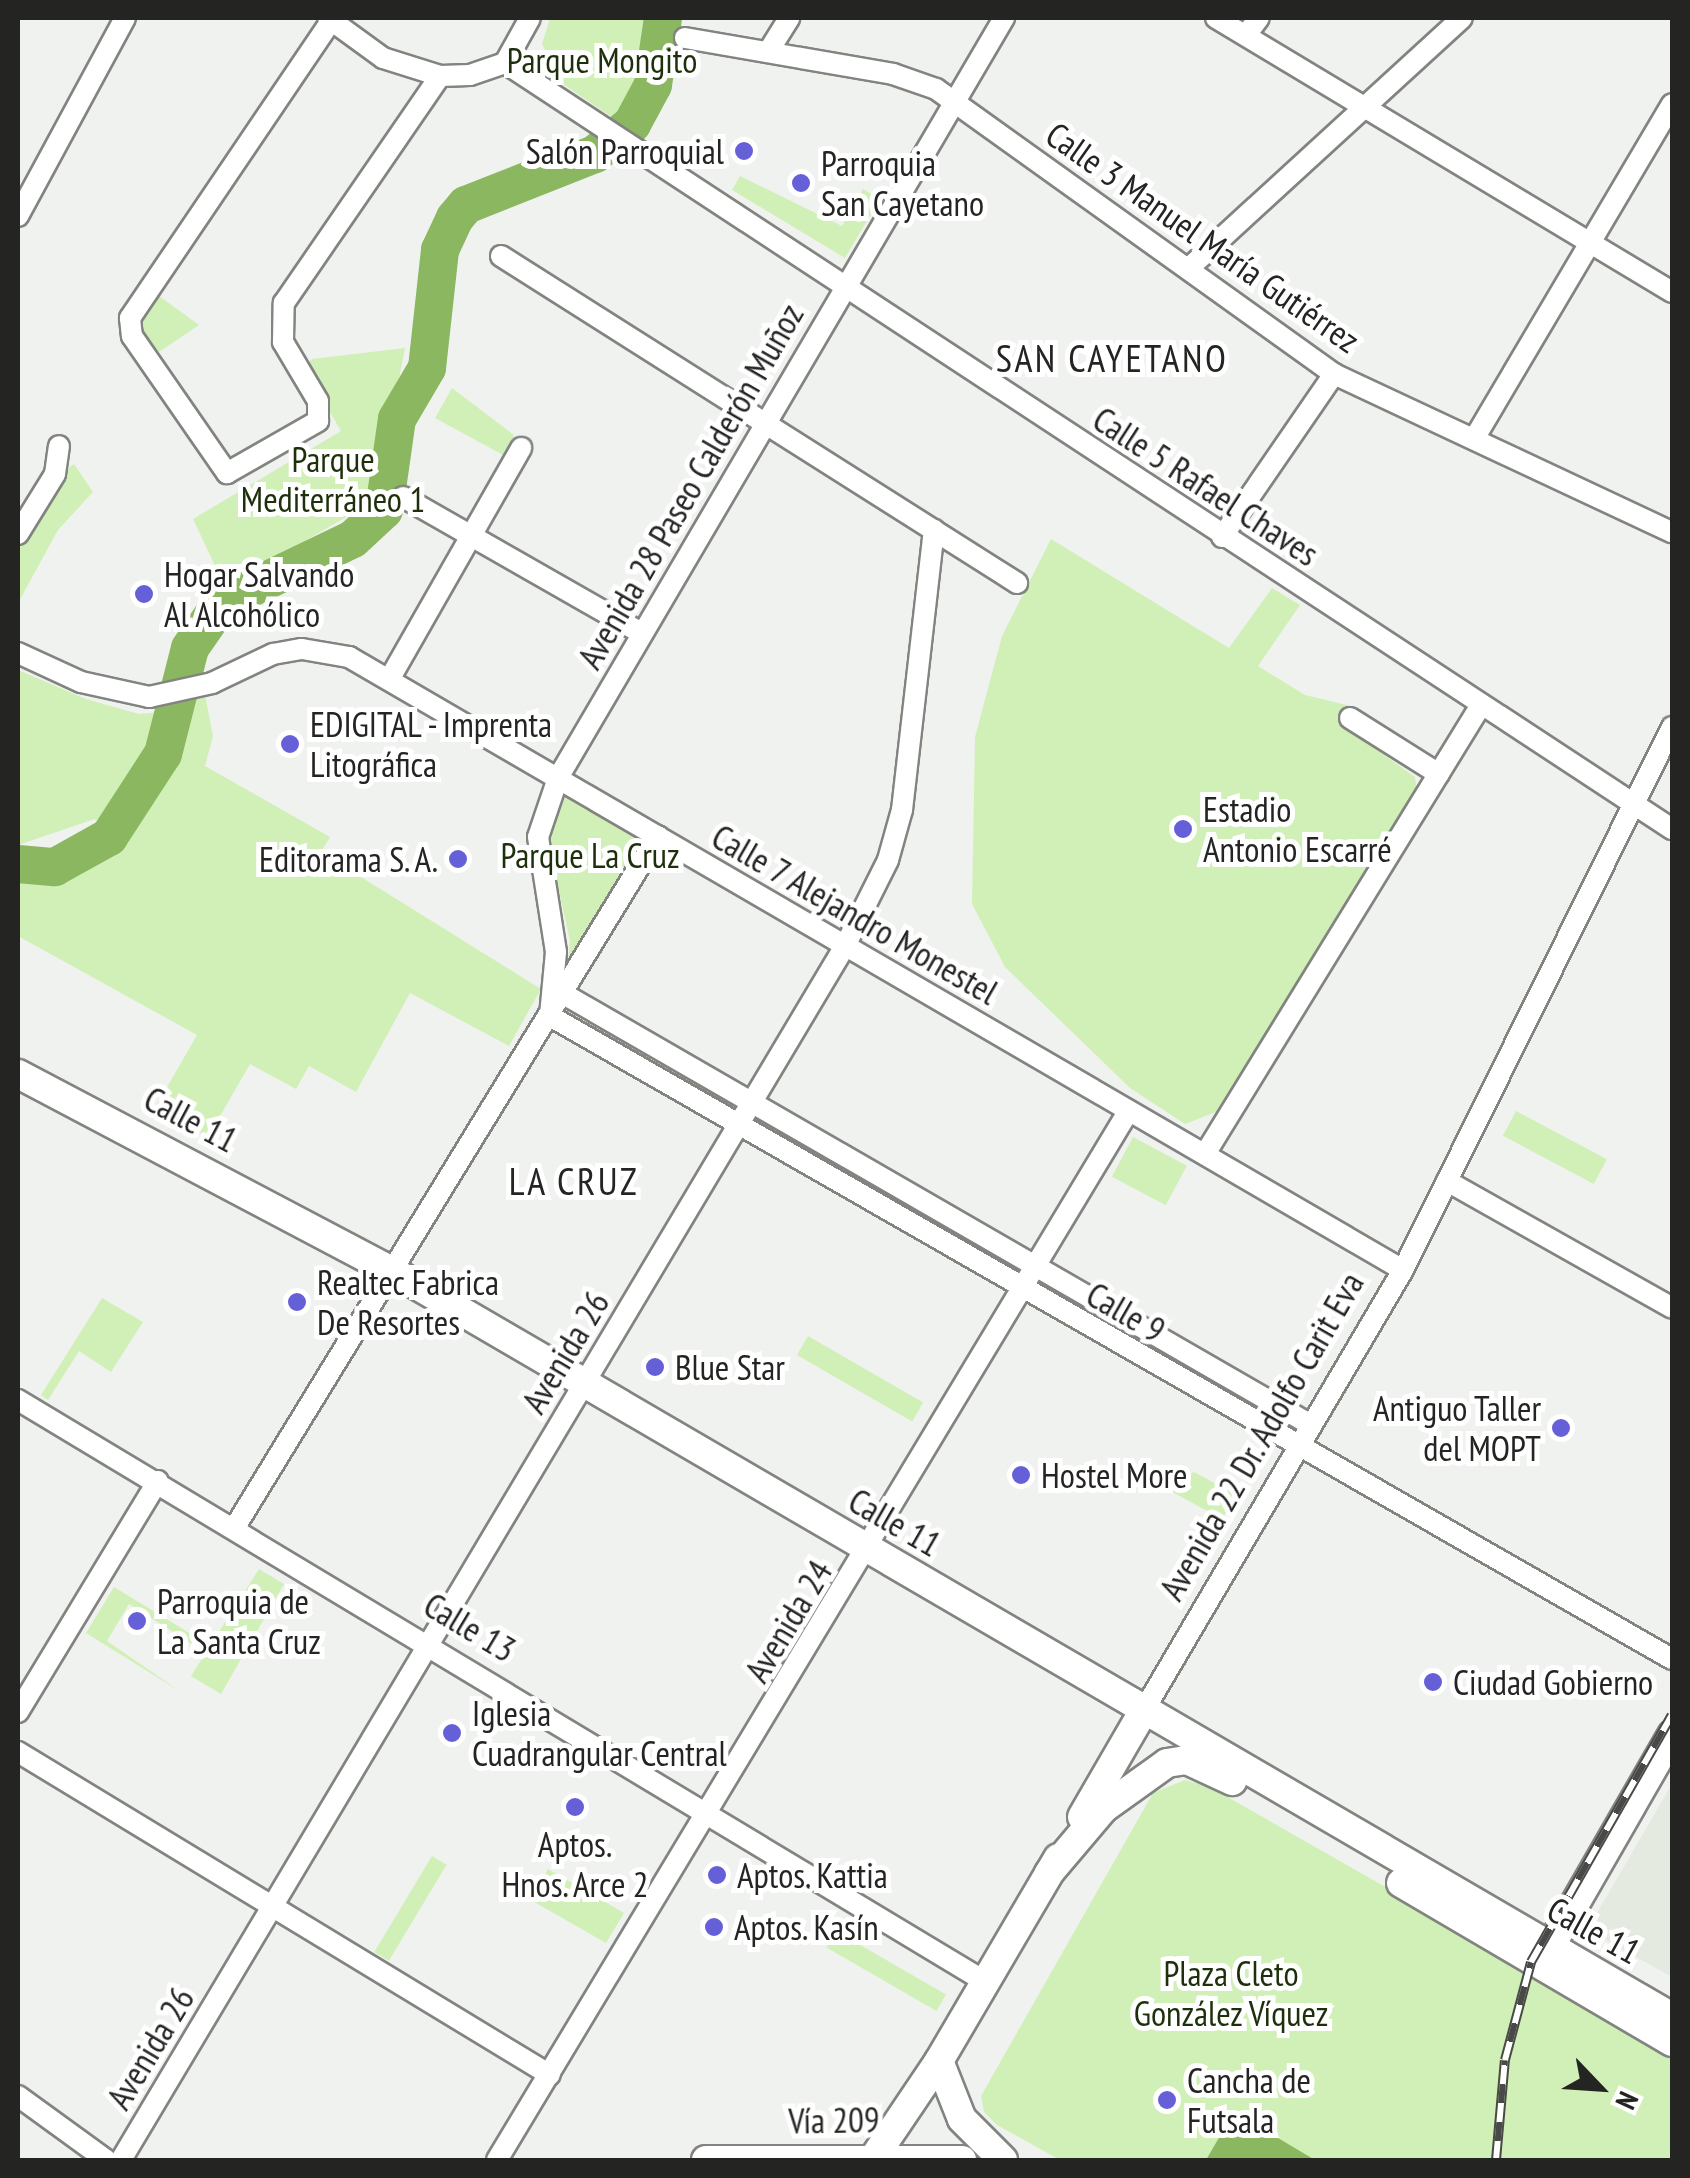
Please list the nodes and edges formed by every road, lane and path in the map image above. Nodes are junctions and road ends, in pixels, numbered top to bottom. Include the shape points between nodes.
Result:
1 (124, 18) edge
2 (530, 18) edge
3 (789, 18) edge
4 (1004, 18) edge
5 (1216, 18) edge
6 (1260, 18) edge
7 (1462, 18) edge
8 (330, 19) edge
9 (1246, 35) junction
10 (686, 38) dead end
11 (768, 52) junction
12 (505, 63) junction
13 (440, 76) junction
14 (955, 100) junction
15 (1672, 104) edge
16 (1366, 106) junction
17 (18, 216) edge
18 (1590, 246) junction
19 (501, 256) dead end
20 (1189, 268) junction
21 (843, 286) junction
22 (1672, 292) edge
23 (1334, 374) junction
24 (762, 424) junction
25 (1474, 439) junction
26 (59, 446) dead end
27 (521, 448) dead end
28 (404, 497) dead end
29 (934, 530) junction
30 (1672, 532) edge
31 (18, 534) edge
32 (472, 535) junction
33 (1222, 536) junction
34 (1017, 582) dead end
35 (642, 633) junction
36 (18, 653) edge
37 (390, 678) junction
38 (1481, 705) junction
39 (1350, 718) dead end
40 (1672, 726) edge
41 (1439, 774) junction
42 (558, 778) junction
43 (1634, 804) junction
44 (1672, 830) edge
45 (658, 836) junction
46 (845, 946) junction
47 (559, 991) junction
48 (550, 1016) junction
49 (18, 1057) edge
50 (18, 1074) edge
51 (76, 1100) junction
52 (752, 1102) junction
53 (1128, 1112) junction
54 (738, 1126) junction
55 (1206, 1154) junction
56 (1447, 1181) junction
57 (1036, 1268) junction
58 (1403, 1270) junction
59 (394, 1272) junction
60 (1023, 1291) junction
61 (1672, 1308) edge
62 (584, 1383) junction
63 (18, 1400) edge
64 (1311, 1425) junction
65 (1298, 1447) junction
66 (158, 1481) junction
67 (234, 1527) junction
68 (870, 1550) junction
69 (428, 1646) junction
70 (1672, 1659) edge
71 (1144, 1710) junction
72 (18, 1712) edge
73 (1672, 1736) edge
74 (1201, 1742) junction
75 (18, 1752) edge
76 (1103, 1809) junction
77 (710, 1813) junction
78 (1049, 1873) junction
79 (272, 1907) junction
80 (1544, 1958) junction
81 (986, 1982) junction
82 (1672, 2017) edge
83 (1672, 2042) edge
84 (939, 2061) junction
85 (550, 2075) junction
86 (18, 2096) edge
87 (874, 2158) edge
88 (106, 2160) edge
89 (121, 2160) edge
90 (498, 2160) edge
91 (706, 2160) edge
92 (962, 2160) edge
93 (1003, 2160) edge

1 - 17 street
2 - 12 street
3 - 11 street
4 - 14 street, Avenida 28 Paseo Calderón Muñoz
5 - 9 street
6 - 9 street
7 - 16 street
8 - 13 street via 383,58
8 - 13 street via 130,318 132,336 227,473 270,452 321,412 279,322 284,304
9 - 16 street
10 - 11 street, Calle 3 Manuel María Gutiérrez
11 - 14 street, Calle 3 Manuel María Gutiérrez via 893,74
12 - 13 street via 470,76
12 - 21 street, Calle 5 Rafael Chaves
14 - 20 street, Calle 3 Manuel María Gutiérrez
14 - 21 street, Avenida 28 Paseo Calderón Muñoz
15 - 18 street
16 - 18 street
16 - 20 street
18 - 22 street
18 - 25 street
19 - 24 street
20 - 23 street, Calle 3 Manuel María Gutiérrez
21 - 24 street, Avenida 28 Paseo Calderón Muñoz
21 - 33 street, Calle 5 Rafael Chaves
23 - 25 street, Calle 3 Manuel María Gutiérrez
23 - 33 street
24 - 29 street
24 - 35 street, Avenida 28 Paseo Calderón Muñoz
25 - 30 street, Calle 3 Manuel María Gutiérrez
26 - 31 street via 55,474
27 - 32 street
28 - 32 street
29 - 34 street
29 - 46 street, Avenida 26 via 902,810 888,860
32 - 35 street
32 - 37 street
33 - 38 street, Calle 5 Rafael Chaves
35 - 42 street, Avenida 28 Paseo Calderón Muñoz
36 - 37 street, Calle 7 Alejandro Monestel via 82,682 148,697 212,683 273,654 302,649 349,657
37 - 42 street, Calle 7 Alejandro Monestel
38 - 41 street
38 - 43 street, Calle 5 Rafael Chaves
39 - 41 street
40 - 43 street, Avenida 22 Dr. Adolfo Carit Eva
41 - 55 street
42 - 45 street, Calle 7 Alejandro Monestel
42 - 47 street, Avenida 28 Paseo Calderón Muñoz via 538,837
43 - 44 street, Calle 5 Rafael Chaves
43 - 56 street, Avenida 22 Dr. Adolfo Carit Eva
45 - 46 street, Calle 7 Alejandro Monestel
45 - 47 street, Avenida 28 Paseo Calderón Muñoz
46 - 52 street, Avenida 26
46 - 53 street, Calle 7 Alejandro Monestel
47 - 48 street, Avenida 28 Paseo Calderón Muñoz
47 - 52 street, Calle 9
48 - 54 street, Calle 9
48 - 59 street, Avenida 28 Paseo Calderón Muñoz
49 - 51 main road, Calle 11
50 - 51 main road, Calle 11
51 - 59 main road, Calle 11
52 - 54 street, Avenida 26
52 - 57 street, Calle 9
53 - 55 street, Calle 7 Alejandro Monestel
53 - 57 street, Avenida 24
54 - 60 street, Calle 9
54 - 62 street, Avenida 26
55 - 58 street, Calle 7 Alejandro Monestel
56 - 58 street, Avenida 22 Dr. Adolfo Carit Eva
56 - 61 street
57 - 60 street, Avenida 24
57 - 64 street, Calle 9
58 - 64 street, Avenida 22 Dr. Adolfo Carit Eva
59 - 62 main road, Calle 11
59 - 67 street, Avenida 28 Paseo Calderón Muñoz
60 - 65 street, Calle 9
60 - 68 street, Avenida 24
62 - 68 main road, Calle 11
62 - 69 street, Avenida 26
63 - 66 street, Calle 13
64 - 65 street, Avenida 22 Dr. Adolfo Carit Eva
65 - 70 street, Calle 9
65 - 71 street, Avenida 22 Dr. Adolfo Carit Eva
66 - 67 street, Calle 13
66 - 72 street
67 - 69 street, Calle 13
68 - 71 main road, Calle 11
68 - 77 street, Avenida 24
69 - 77 street, Calle 13
69 - 79 street, Avenida 26
71 - 74 main road, Calle 11
71 - 78 main road, Avenida 22 Dr. Adolfo Carit Eva
73 - 80 main road
74 - 76 main road via 1158,1748 1142,1758
74 - 80 main road, Calle 11
75 - 79 street
76 - 78 main road, Calle 11
76 - 80 main road, Calle 11 via 1167,1762 1206,1765
77 - 81 street, Calle 13
77 - 85 street, Avenida 24
78 - 81 main road, Avenida 22 Dr. Adolfo Carit Eva
79 - 85 street
79 - 89 street, Avenida 26
80 - 82 main road, Calle 11
80 - 83 main road, Calle 11
81 - 84 main road, Avenida 22 Dr. Adolfo Carit Eva
84 - 87 main road, Avenida 22 Dr. Adolfo Carit Eva
84 - 93 main road via 962,2118
85 - 90 street, Avenida 24
86 - 88 street
87 - 91 main road, Vía 209
87 - 92 main road, Vía 209

